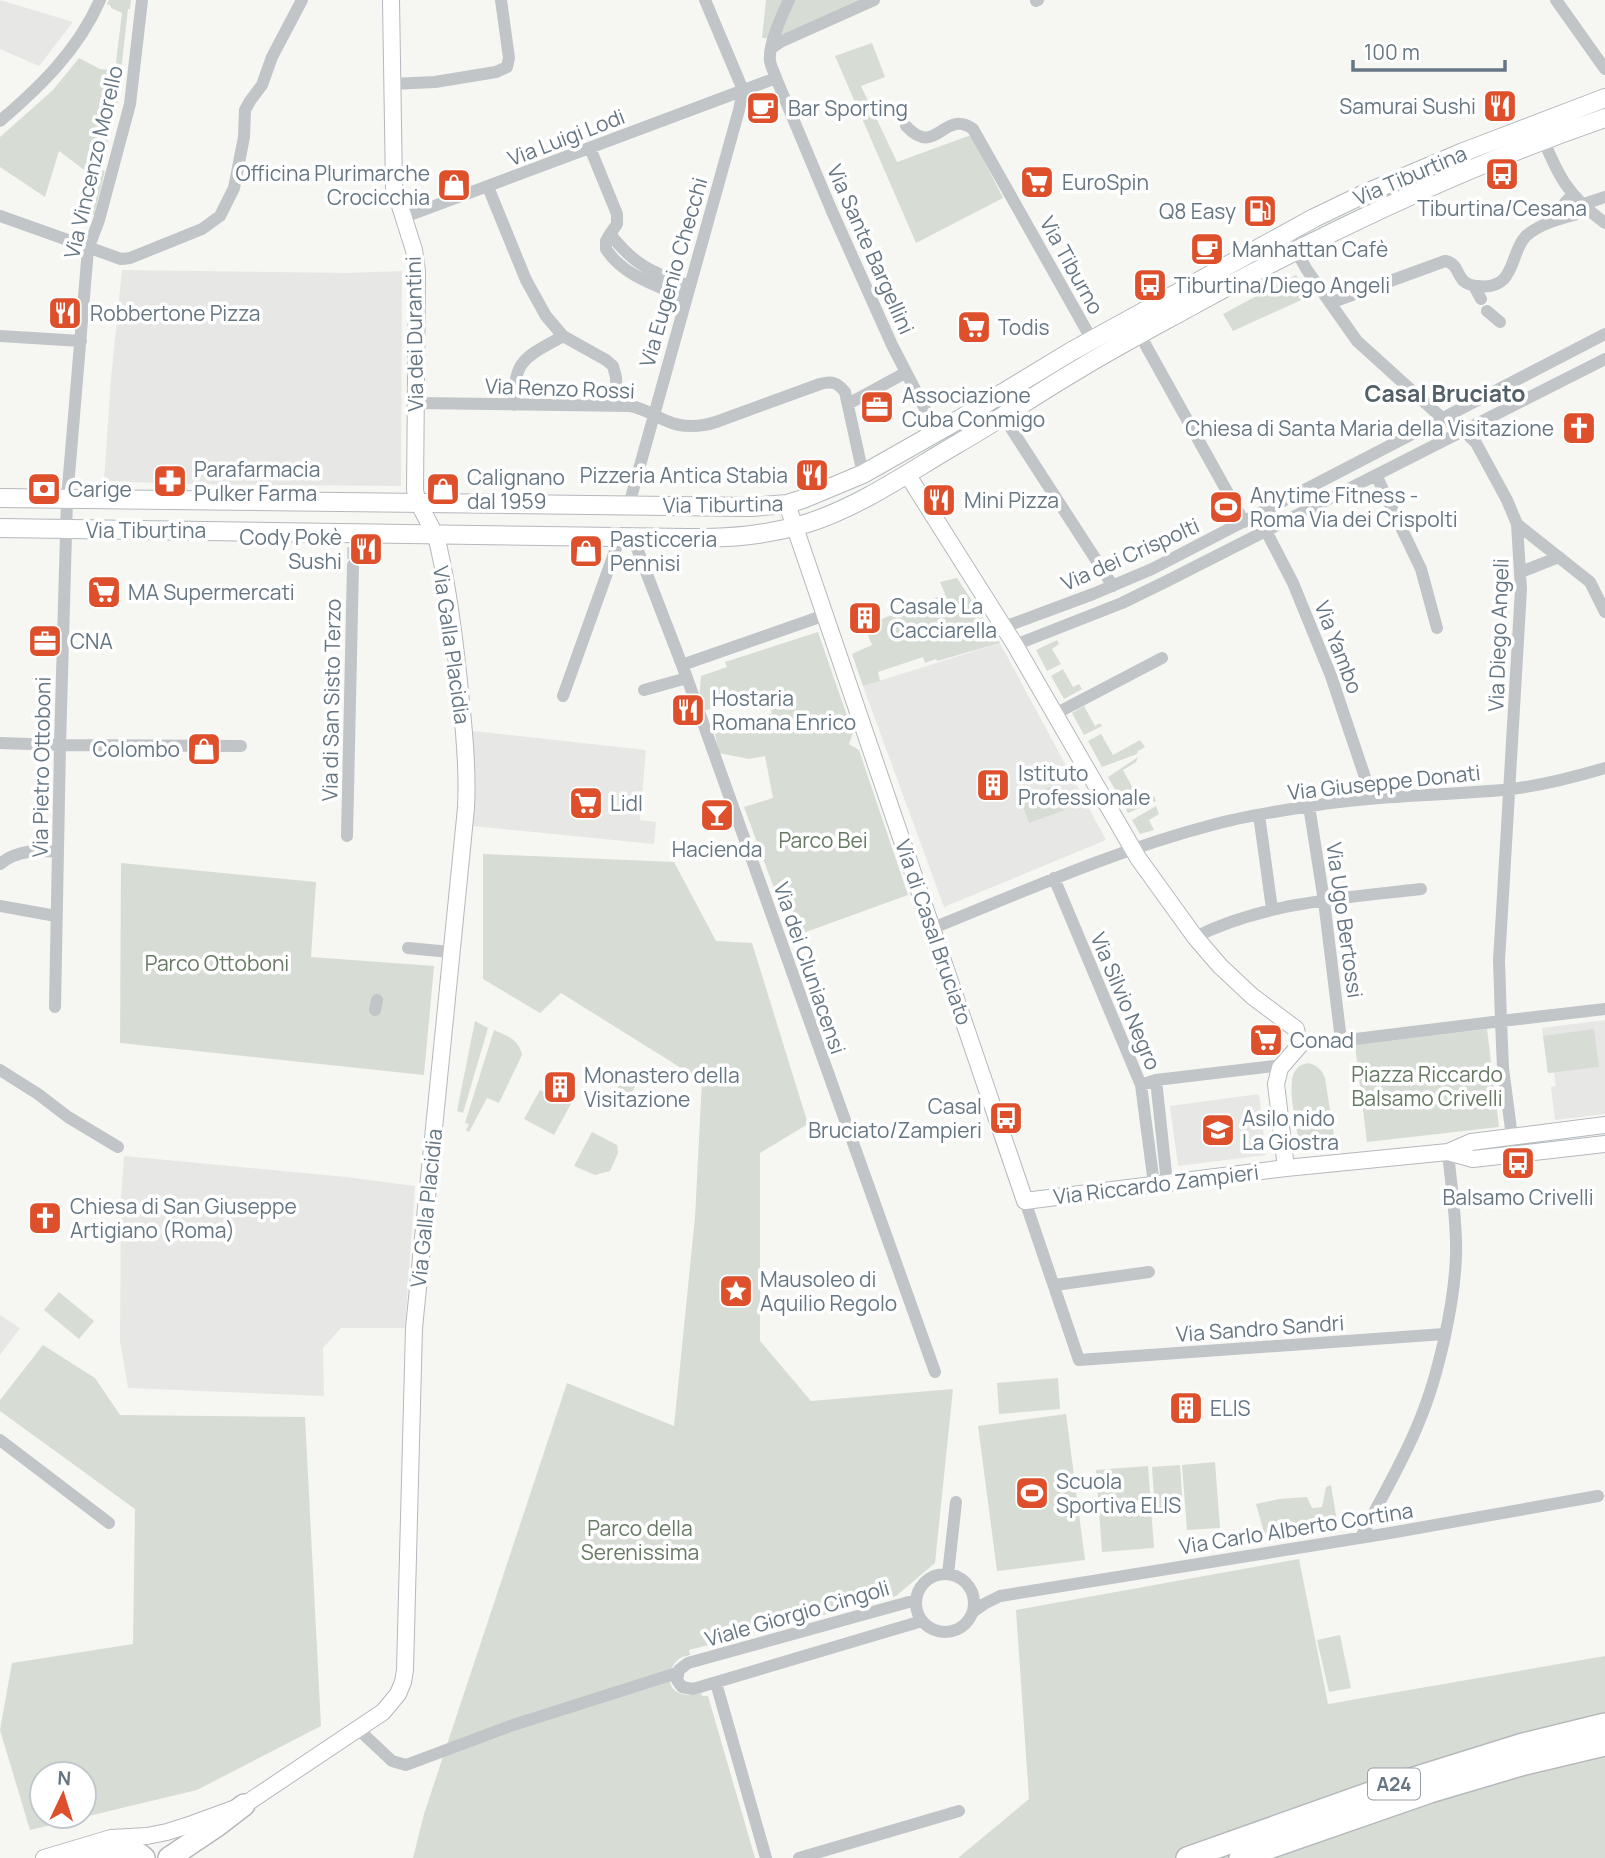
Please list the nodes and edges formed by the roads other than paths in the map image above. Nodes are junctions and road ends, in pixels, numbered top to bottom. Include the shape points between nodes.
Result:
1 (100, 0) edge
2 (142, 0) edge
3 (302, 0) edge
4 (391, 0) edge
5 (501, 0) edge
6 (705, 0) edge
7 (789, 0) edge
8 (874, 0) edge
9 (1559, 2) edge
10 (773, 47) junction
11 (1605, 69) edge
12 (776, 78) junction
13 (392, 84) junction
14 (743, 90) junction
15 (1605, 98) edge
16 (1605, 118) edge
17 (0, 121) edge
18 (1537, 123) junction
19 (906, 126) dead end
20 (1544, 141) junction
21 (590, 148) junction
22 (488, 187) junction
23 (1605, 197) edge
24 (1580, 203) junction
25 (0, 216) edge
26 (402, 218) junction
27 (1605, 223) edge
28 (1544, 226) junction
29 (1286, 233) junction
30 (88, 249) junction
31 (1296, 250) junction
32 (1474, 286) junction
33 (688, 292) junction
34 (1481, 299) dead end
35 (1329, 303) junction
36 (1488, 311) dead end
37 (1500, 322) dead end
38 (1605, 334) edge
39 (564, 335) junction
40 (1140, 335) junction
41 (0, 336) edge
42 (1092, 340) junction
43 (81, 341) junction
44 (1077, 359) junction
45 (1605, 359) edge
46 (905, 373) junction
47 (416, 403) junction
48 (848, 404) junction
49 (514, 405) junction
50 (617, 406) junction
51 (653, 414) junction
52 (1003, 416) junction
53 (1442, 418) junction
54 (1464, 431) junction
55 (937, 432) junction
56 (863, 474) junction
57 (907, 474) junction
58 (1376, 475) junction
59 (839, 486) junction
60 (0, 498) edge
61 (67, 499) junction
62 (419, 503) junction
63 (787, 504) junction
64 (629, 505) junction
65 (847, 506) junction
66 (1259, 515) junction
67 (1244, 522) junction
68 (1517, 524) junction
69 (795, 526) junction
70 (0, 528) edge
71 (66, 529) junction
72 (1267, 531) junction
73 (435, 534) junction
74 (627, 537) junction
75 (1559, 557) junction
76 (353, 565) tunnel mouth
77 (1521, 572) junction
78 (1113, 586) junction
79 (1605, 612) edge
80 (825, 615) junction
81 (1004, 627) junction
82 (1437, 628) dead end
83 (1015, 645) junction
84 (1162, 658) dead end
85 (682, 665) junction
86 (687, 678) junction
87 (644, 690) dead end
88 (563, 696) dead end
89 (1055, 714) junction
90 (0, 743) edge
91 (60, 745) junction
92 (241, 746) dead end
93 (1605, 768) edge
94 (1510, 789) junction
95 (1372, 798) junction
96 (1309, 806) junction
97 (1259, 815) junction
98 (347, 836) dead end
99 (1132, 849) junction
100 (58, 852) junction
101 (0, 864) edge
102 (1054, 878) junction
103 (1421, 889) dead end
104 (1324, 901) junction
105 (0, 906) edge
106 (1272, 909) junction
107 (56, 916) junction
108 (933, 929) junction
109 (1195, 937) junction
110 (408, 948) dead end
111 (450, 952) junction
112 (55, 1007) dead end
113 (1605, 1009) edge
114 (1501, 1021) junction
115 (1341, 1040) junction
116 (1299, 1046) junction
117 (1282, 1065) junction
118 (1, 1071) edge
119 (1156, 1080) junction
120 (1141, 1085) junction
121 (1605, 1125) edge
122 (1512, 1137) junction
123 (1605, 1144) edge
124 (118, 1147) dead end
125 (1448, 1152) junction
126 (1286, 1168) junction
127 (1160, 1184) junction
128 (1025, 1200) junction
129 (1149, 1272) dead end
130 (1055, 1285) junction
131 (1444, 1334) junction
132 (1079, 1360) joint
133 (935, 1372) dead end
134 (0, 1440) edge
135 (1598, 1496) dead end
136 (956, 1502) dead end
137 (109, 1523) dead end
138 (1361, 1537) junction
139 (948, 1574) junction
140 (972, 1590) junction
141 (1000, 1596) junction
142 (916, 1600) junction
143 (974, 1611) junction
144 (922, 1621) junction
145 (818, 1627) junction
146 (825, 1650) junction
147 (677, 1673) junction
148 (716, 1683) junction
149 (1605, 1714) edge
150 (1605, 1724) edge
151 (359, 1729) junction
152 (1523, 1744) junction
153 (1605, 1745) edge
154 (244, 1805) junction
155 (959, 1811) dead end
156 (44, 1858) edge
157 (69, 1858) edge
158 (144, 1858) edge
159 (169, 1858) edge
160 (766, 1858) edge
161 (799, 1858) edge
162 (1187, 1858) edge
163 (1240, 1858) edge

1 - 17 street via 51,75
2 - 30 street, Via Vincenzo Morello via 130,104
3 - 30 street via 262,85 245,110 234,188 220,216 202,229 130,258
4 - 13 street, Via dei Durantini
5 - 13 street via 509,55 505,69
6 - 14 street
7 - 10 street
8 - 10 street
9 - 11 street
10 - 12 street, Via Sante Bargellini via 770,61
12 - 14 street, Via Luigi Lodi
12 - 46 street, Via Sante Bargellini
13 - 26 street, Via dei Durantini via 394,183
14 - 21 street, Via Luigi Lodi
14 - 33 street, Via Eugenio Checchi
15 - 18 main road, Via Tiburtina
16 - 20 main road, Via Tiburtina
18 - 20 street
18 - 29 main road, Via Tiburtina via 1364,194
19 - 42 street, Via Tiburno via 925,138 955,124 973,129
20 - 24 street via 1560,176
20 - 31 main road, Via Tiburtina via 1418,192
21 - 22 street, Via Luigi Lodi
21 - 33 street via 617,214 606,249 645,281
22 - 26 street, Via Luigi Lodi
22 - 39 street via 526,281 546,316
23 - 24 street
24 - 27 street
24 - 28 street
24 - 28 street
25 - 30 street
26 - 47 street, Via dei Durantini via 417,271
28 - 32 street via 1523,240 1503,278 1493,285
29 - 31 street
29 - 42 main road, Via Tiburtina
30 - 43 street, Via Vincenzo Morello
31 - 35 street, Via Diego Angeli
31 - 40 main road, Via Tiburtina
32 - 34 street
32 - 35 street via 1464,283 1452,262 1445,261
33 - 51 street, Via Eugenio Checchi
35 - 53 street, Via Diego Angeli via 1357,341
36 - 37 street
38 - 53 street, Via dei Crispolti
39 - 49 street via 533,353 519,368
39 - 50 street via 613,366
40 - 44 main road, Via Tiburtina
40 - 67 street
41 - 43 street
42 - 44 main road, Via Tiburtina
43 - 61 street, Via Vincenzo Morello
44 - 52 main road, Via Tiburtina
44 - 55 main road, Via Tiburtina
45 - 54 street, Via dei Crispolti
46 - 48 street
46 - 55 street, Via Sante Bargellini
47 - 49 street, Via Renzo Rossi
47 - 62 street, Via dei Durantini via 415,487
48 - 51 street, Via Renzo Rossi via 845,392 832,382 708,424 676,424
48 - 56 street
49 - 50 street, Via Renzo Rossi
50 - 51 street, Via Renzo Rossi
51 - 64 street, Via Eugenio Checchi
52 - 57 main road, Via Tiburtina
52 - 78 street
53 - 54 street, Via Diego Angeli
53 - 66 street, Via dei Crispolti
54 - 58 street, Via dei Crispolti
54 - 68 street, Via Diego Angeli via 1493,472
55 - 56 main road, Via Tiburtina
56 - 59 main road, Via Tiburtina
57 - 65 main road, Via Tiburtina
57 - 81 street
58 - 72 street, Via dei Crispolti
58 - 82 street via 1421,569
59 - 63 main road, Via Tiburtina
59 - 65 street
60 - 61 main road, Via Tiburtina
61 - 62 main road, Via Tiburtina
61 - 71 street, Via Tiburtina
62 - 64 main road, Via Tiburtina
62 - 73 street
63 - 64 main road, Via Tiburtina
63 - 69 street, Via di Casal Bruciato
65 - 69 main road, Via Tiburtina
66 - 67 street, Via dei Crispolti
66 - 72 street, Via Yambo
67 - 78 street, Via dei Crispolti
68 - 75 street
68 - 77 street, Via Diego Angeli
69 - 74 main road, Via Tiburtina via 735,538
69 - 80 street, Via di Casal Bruciato
70 - 71 main road, Via Tiburtina
71 - 73 main road, Via Tiburtina via 353,540
71 - 91 street, Via Pietro Ottoboni
72 - 83 street, Via dei Crispolti via 1122,603
72 - 95 street, Via Yambo via 1331,676
73 - 74 main road, Via Tiburtina
73 - 111 street, Via Galla Placidia via 456,644 468,767
74 - 85 street, Via dei Cluniacensi
74 - 88 street
75 - 77 street
75 - 79 street via 1590,582
76 - 98 street, Via di San Sisto Terzo
77 - 94 street, Via Diego Angeli
78 - 81 street, Via dei Crispolti
80 - 85 street
80 - 108 street, Via di Casal Bruciato
81 - 83 street
83 - 89 street
84 - 89 street
85 - 86 street, Via dei Cluniacensi
86 - 87 street
86 - 133 street, Via dei Cluniacensi
89 - 99 street
90 - 91 street
91 - 92 street
91 - 100 street, Via Pietro Ottoboni
93 - 94 street, Via Giuseppe Donati
94 - 95 street, Via Giuseppe Donati
94 - 114 street, Via Diego Angeli via 1499,960
95 - 96 street, Via Giuseppe Donati
96 - 97 street, Via Giuseppe Donati
96 - 104 street, Via Ugo Bertossi
97 - 99 street, Via Giuseppe Donati
97 - 106 street
99 - 102 street, Via Giuseppe Donati
99 - 109 street
100 - 101 street via 21,853
100 - 107 street, Via Pietro Ottoboni
102 - 108 street, Via Giuseppe Donati
102 - 120 street, Via Silvio Negro
103 - 104 street
104 - 106 street
104 - 115 street, Via Ugo Bertossi
105 - 107 street
106 - 109 street
107 - 112 street, Via Pietro Ottoboni
108 - 128 street, Via di Casal Bruciato
109 - 116 street via 1233,979 1294,1027
110 - 111 street
111 - 151 street, Via Galla Placidia via 414,1328 405,1675 388,1707
113 - 114 street
114 - 115 street
114 - 122 street
115 - 116 street
116 - 117 street
117 - 119 street
117 - 126 street via 1276,1091
118 - 124 street
119 - 120 street
119 - 127 street, Via Silvio Negro
120 - 127 street, Via Silvio Negro
121 - 122 street
122 - 125 street via 1471,1142
123 - 125 street via 1473,1159
125 - 126 street
125 - 131 street via 1456,1257
126 - 127 street, Via Riccardo Zampieri
127 - 128 street, Via Riccardo Zampieri
128 - 130 street, Via di Casal Bruciato
129 - 130 street
130 - 132 street, Via di Casal Bruciato
131 - 132 street, Via Sandro Sandri
131 - 138 street via 1419,1423
134 - 137 street
135 - 138 street, Via Carlo Alberto Cortina
136 - 139 street
138 - 141 street, Via Carlo Alberto Cortina
139 - 140 street, Via Carlo Alberto Cortina via 958,1576
139 - 142 street via 930,1577
140 - 141 street, Via Carlo Alberto Cortina
140 - 143 street
141 - 143 street, Via Carlo Alberto Cortina
142 - 144 street
142 - 145 street, Viale Giorgio Cingoli
143 - 144 street, Via Carlo Alberto Cortina via 966,1624 953,1632 935,1631
144 - 146 street
145 - 146 street
145 - 147 street, Viale Giorgio Cingoli via 688,1663
146 - 148 street
147 - 148 street via 680,1685 686,1688
147 - 151 street via 500,1729 406,1765 392,1761
148 - 160 street
149 - 152 highway
150 - 152 highway, A24
151 - 154 street, Via Galla Placidia
152 - 162 highway, A24
153 - 163 highway, A24 via 1430,1792
154 - 156 street, Via Galla Placidia via 167,1832 116,1837
154 - 159 highway
155 - 161 street
157 - 158 highway via 119,1848

